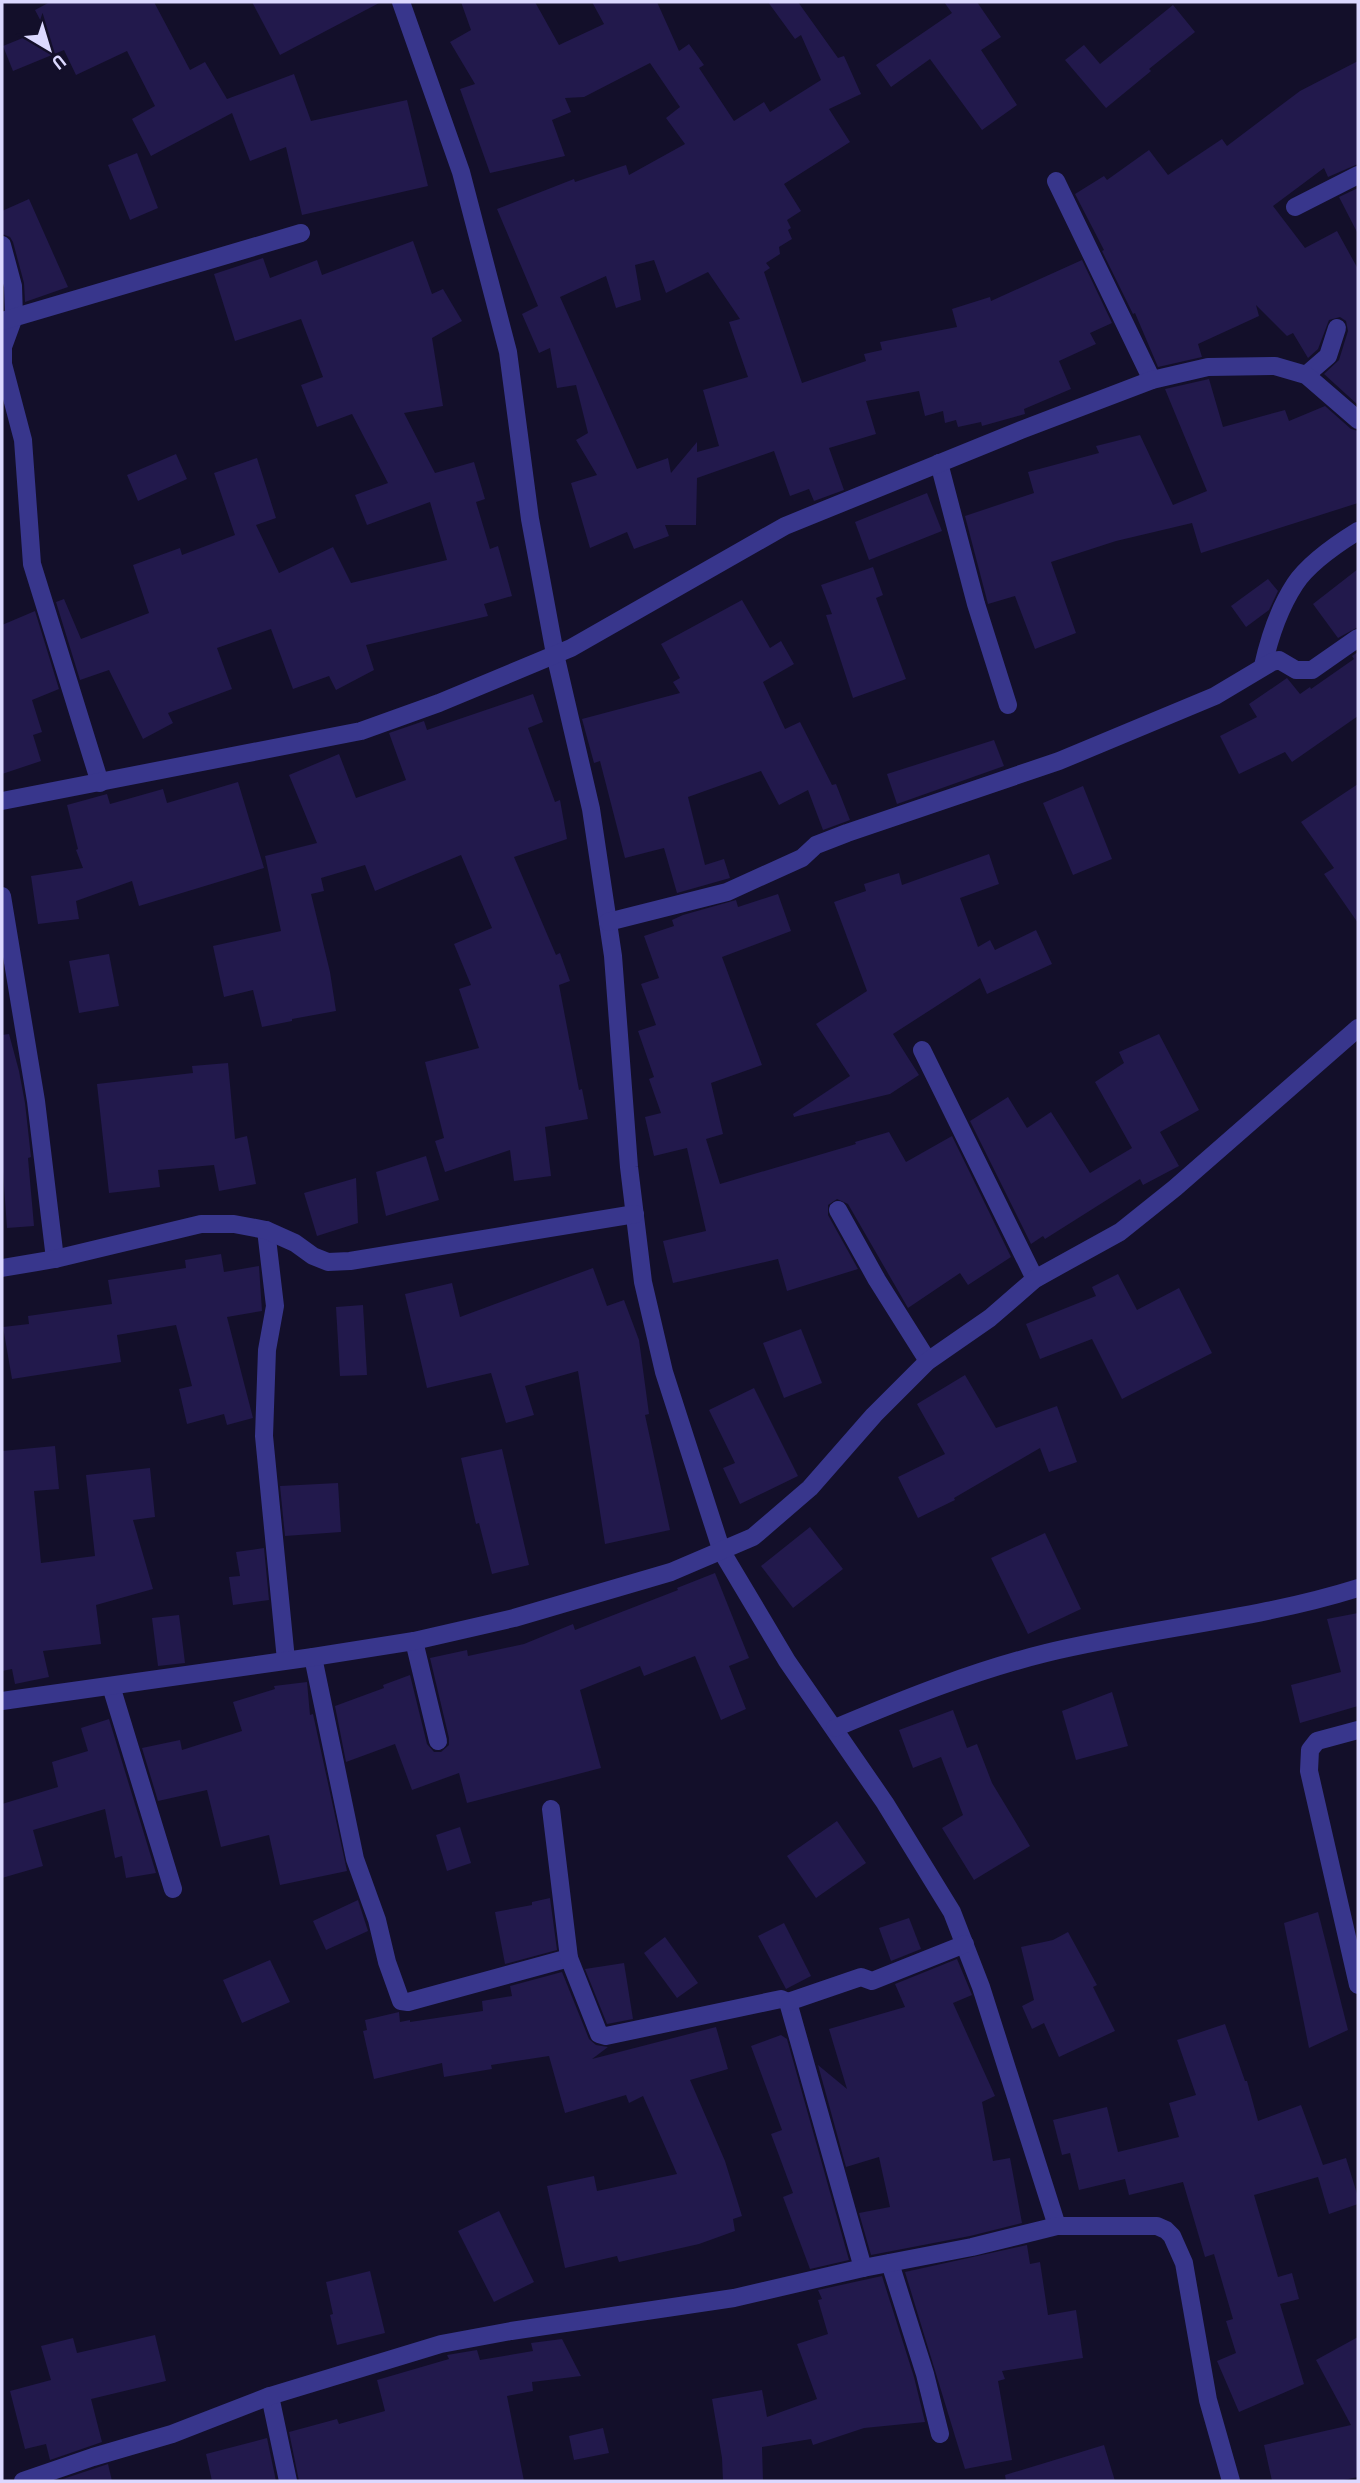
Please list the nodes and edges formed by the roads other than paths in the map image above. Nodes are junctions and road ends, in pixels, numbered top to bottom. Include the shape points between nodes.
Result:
1 (401, 2) edge
2 (1358, 174) edge
3 (1056, 181) dead end
4 (1295, 207) dead end
5 (301, 233) dead end
6 (2, 245) edge
7 (8, 319) edge
8 (1337, 328) dead end
9 (1306, 375) junction
10 (1152, 380) junction
11 (1358, 420) edge
12 (939, 463) junction
13 (1358, 531) edge
14 (1358, 638) edge
15 (555, 654) junction
16 (1263, 666) junction
17 (1007, 705) dead end
18 (100, 783) junction
19 (2, 801) edge
20 (2, 896) edge
21 (608, 922) junction
22 (1358, 1028) edge
23 (922, 1051) dead end
24 (838, 1210) dead end
25 (635, 1214) junction
26 (266, 1230) junction
27 (55, 1259) junction
28 (2, 1268) edge
29 (1035, 1279) junction
30 (928, 1361) junction
31 (722, 1552) junction
32 (1358, 1588) edge
33 (414, 1641) junction
34 (313, 1657) junction
35 (286, 1660) junction
36 (111, 1686) junction
37 (2, 1701) edge
38 (835, 1728) junction
39 (1358, 1730) edge
40 (438, 1741) dead end
41 (551, 1809) dead end
42 (173, 1889) dead end
43 (964, 1944) junction
44 (569, 1958) junction
45 (1358, 1985) edge
46 (788, 2002) junction
47 (1057, 2226) junction
48 (890, 2263) junction
49 (863, 2268) junction
50 (270, 2396) junction
51 (940, 2434) dead end
52 (23, 2481) edge
53 (288, 2481) edge
54 (1231, 2481) edge

1 - 15 street via 461,172 508,352 530,519
2 - 4 street
3 - 10 street
5 - 7 street
6 - 7 street via 13,286
7 - 18 street via 3,363 23,440 32,564
8 - 9 street via 1328,356
9 - 10 street via 1275,366 1208,367
9 - 11 street
10 - 12 street
12 - 15 street via 785,526
12 - 17 street
13 - 16 street via 1296,583 1269,638
14 - 16 street via 1312,670 1296,670 1279,660
15 - 18 street via 361,731
15 - 21 street via 591,809
16 - 21 street via 1192,706 1059,761 816,845 802,858 727,892
18 - 19 street
20 - 27 street via 36,1101
21 - 25 street
22 - 29 street via 1120,1232
23 - 29 street
24 - 30 street
25 - 26 street via 328,1262
25 - 31 street via 643,1282 664,1372
26 - 27 street via 201,1224
26 - 35 street via 275,1306 267,1350 264,1436
27 - 28 street
29 - 30 street via 990,1318
30 - 31 street via 810,1488 752,1537
31 - 33 street via 671,1572 514,1618
31 - 38 street via 787,1661
32 - 38 street via 1264,1612 1046,1653 917,1693
33 - 34 street
33 - 40 street
34 - 35 street
34 - 44 street via 355,1859 401,2001
35 - 36 street
36 - 37 street
36 - 42 street
38 - 43 street via 945,1901
39 - 45 street via 1317,1741 1310,1750 1309,1771
41 - 44 street
43 - 46 street via 872,1981 860,1977
43 - 47 street
44 - 46 street via 599,2034 607,2036 781,1999
46 - 49 street
47 - 48 street
47 - 54 street via 1157,2226 1172,2236 1184,2263 1208,2400
48 - 49 street
48 - 51 street
49 - 50 street via 734,2298 441,2344
50 - 52 street via 172,2434
50 - 53 street

